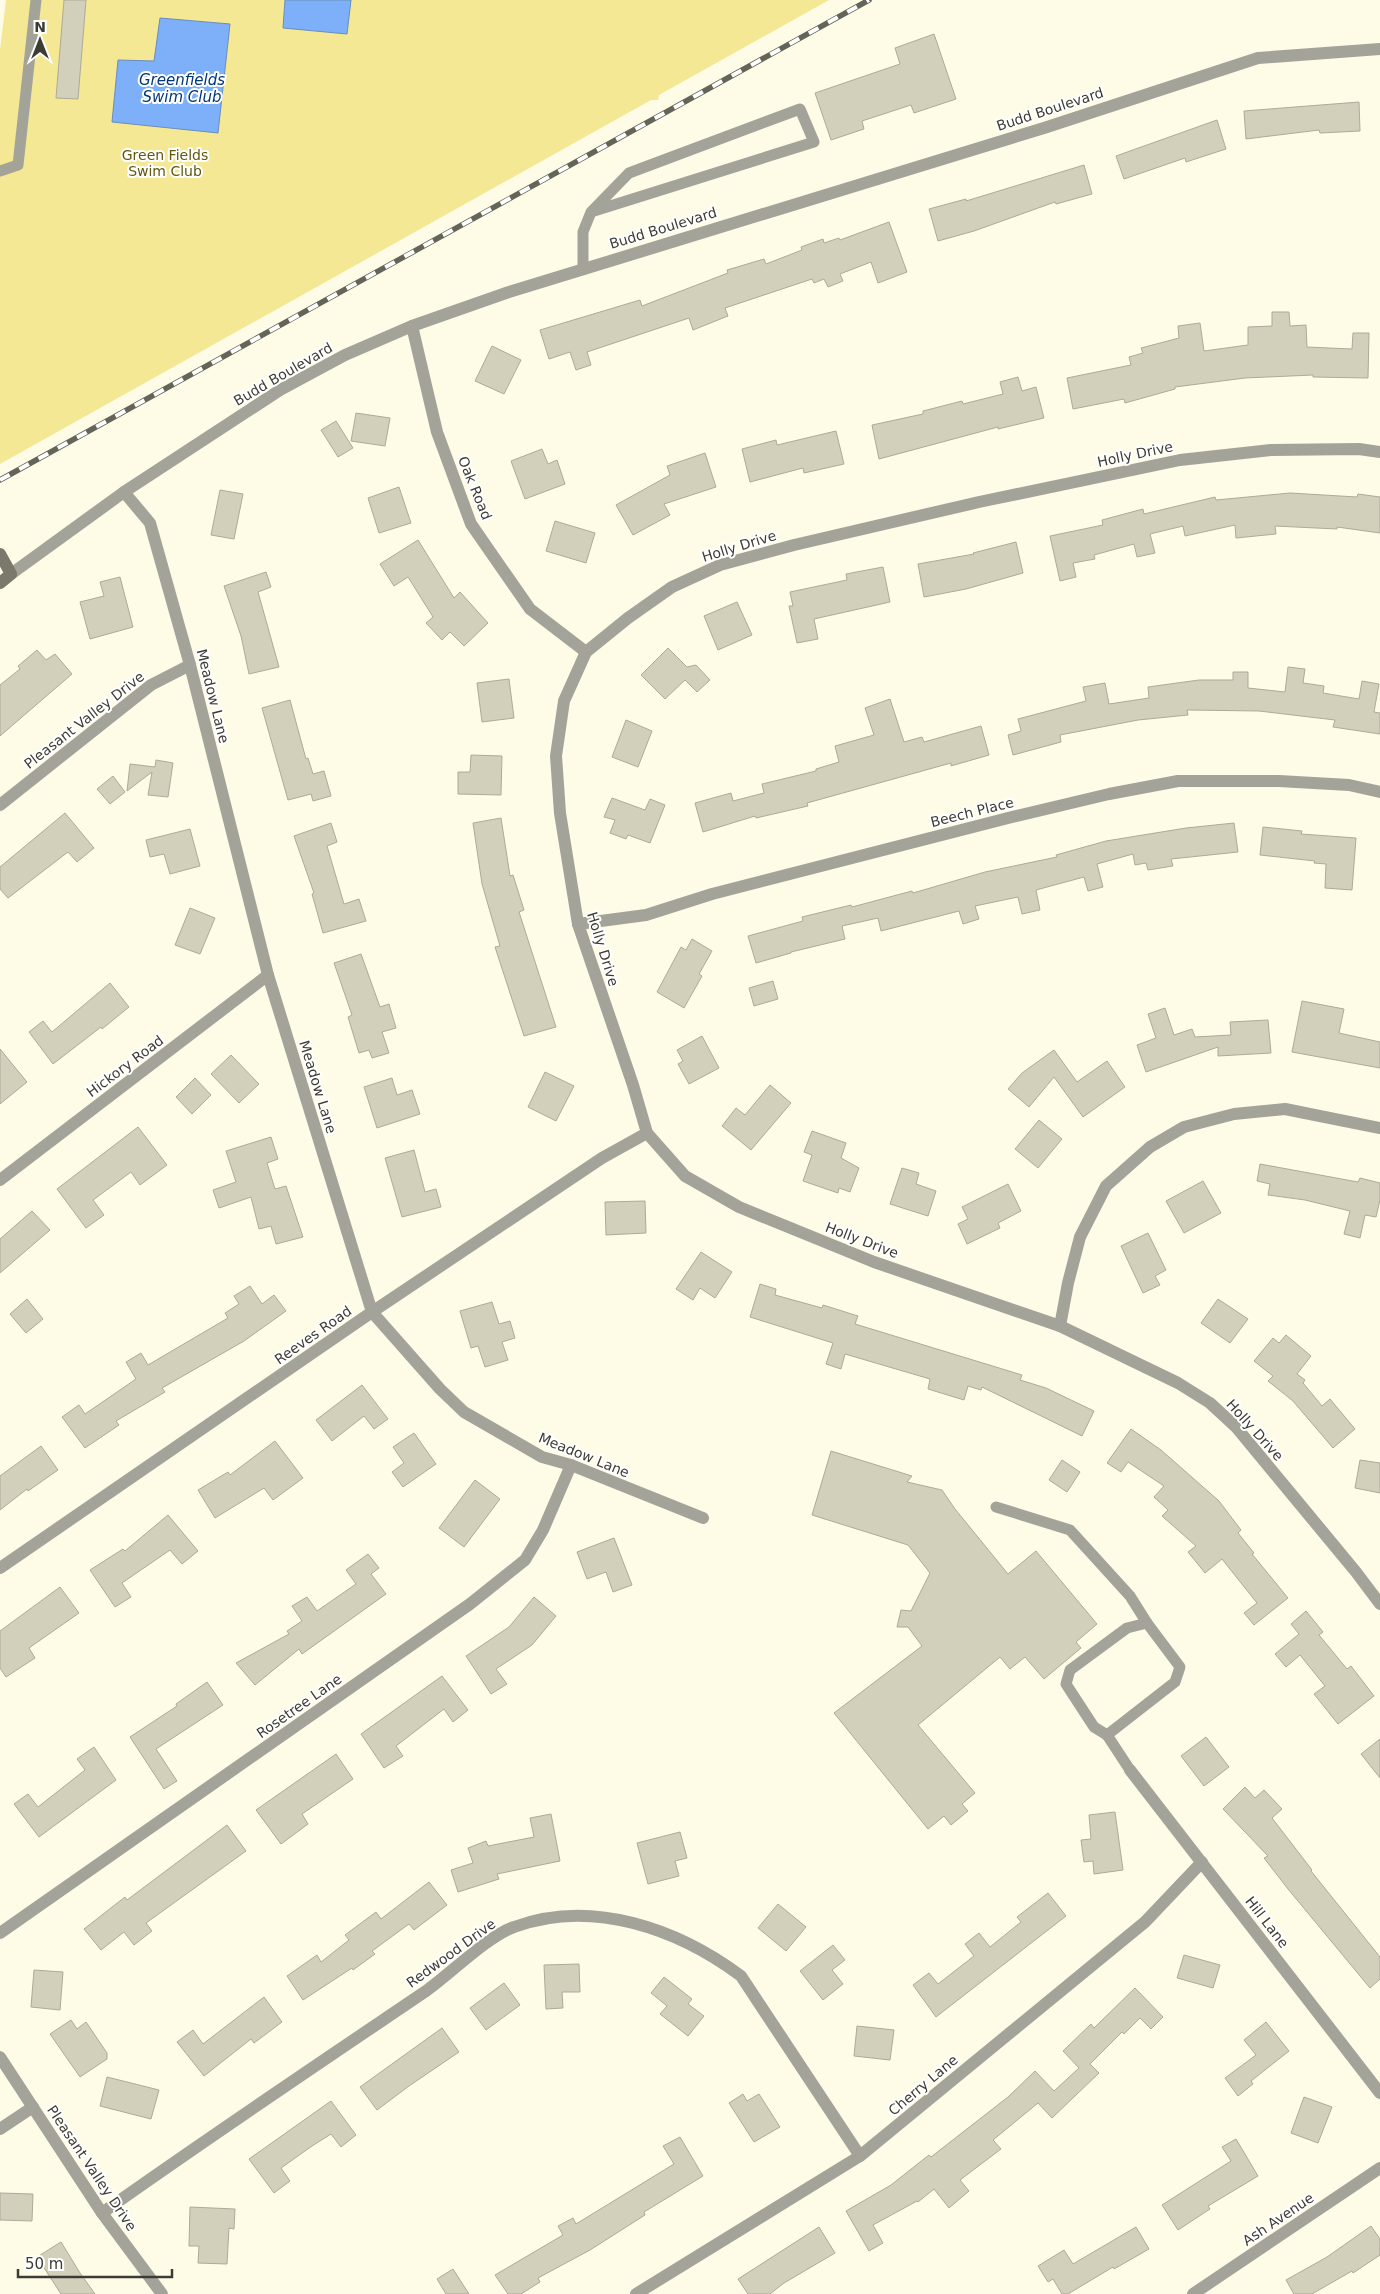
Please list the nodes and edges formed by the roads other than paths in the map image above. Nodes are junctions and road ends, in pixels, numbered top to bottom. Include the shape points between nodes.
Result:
1 (36, 0) edge
2 (1380, 49) edge
3 (0, 171) edge
4 (591, 212) junction
5 (583, 269) junction
6 (412, 326) junction
7 (1380, 452) edge
8 (124, 492) junction
9 (0, 554) edge
10 (11, 574) junction
11 (0, 583) edge
12 (586, 652) junction
13 (190, 665) junction
14 (1380, 792) edge
15 (0, 805) edge
16 (578, 924) junction
17 (268, 975) junction
18 (1380, 1128) edge
19 (647, 1133) junction
20 (0, 1180) edge
21 (372, 1312) junction
22 (1060, 1326) junction
23 (571, 1465) junction
24 (996, 1507) dead end
25 (703, 1518) dead end
26 (0, 1568) edge
27 (1378, 1598) edge
28 (1147, 1623) junction
29 (1108, 1735) junction
30 (1130, 1770) joint
31 (1202, 1862) junction
32 (0, 1933) edge
33 (0, 2057) edge
34 (1380, 2093) edge
35 (33, 2108) junction
36 (0, 2129) edge
37 (860, 2156) junction
38 (1380, 2168) edge
39 (102, 2213) junction
40 (162, 2294) edge
41 (636, 2294) edge
42 (1193, 2294) edge

1 - 3 lane via 18,164
2 - 5 street, Budd Boulevard via 1258,58 1044,128
4 - 4 lane via 767,157 814,142 800,109 629,173
4 - 5 lane via 583,232
5 - 6 street, Budd Boulevard
6 - 8 street, Budd Boulevard via 280,390
6 - 12 street, Oak Road via 437,432 471,524 530,608
7 - 12 street, Holly Drive via 1359,449 1271,450 1180,460 794,545 720,565 672,587
8 - 10 street, Budd Boulevard
8 - 13 street, Meadow Lane via 150,523
9 - 10 street
10 - 11 street
12 - 16 street, Holly Drive via 564,701 556,756 560,813
13 - 15 street, Pleasant Valley Drive via 151,685
13 - 17 street, Meadow Lane
14 - 16 street, Beech Place via 1349,785 1279,781 1178,781 1012,817 646,914
16 - 19 street, Holly Drive via 634,1085
17 - 20 street, Hickory Road
17 - 21 street, Meadow Lane
18 - 22 street via 1285,1109 1234,1114 1184,1127 1150,1148 1106,1186 1080,1237
19 - 21 street, Reeves Road via 602,1158
19 - 22 street, Holly Drive via 684,1176 739,1207 874,1262
21 - 23 street, Meadow Lane via 464,1412 542,1456
21 - 26 street, Reeves Road
22 - 27 street, Holly Drive via 1178,1383 1210,1403 1236,1428
23 - 25 street, Meadow Lane
23 - 32 street, Rosetree Lane via 543,1530 526,1560 470,1604
24 - 28 lane via 1070,1530 1130,1596
28 - 29 lane via 1180,1666 1175,1682
28 - 29 lane via 1127,1628 1070,1670 1066,1684 1094,1727
29 - 30 lane
30 - 31 street, Hill Lane
31 - 34 street, Hill Lane
31 - 37 street, Cherry Lane via 1145,1922
33 - 35 street, Pleasant Valley Drive
35 - 36 street
35 - 39 street, Pleasant Valley Drive
37 - 39 street, Redwood Drive via 741,1976 663,1931 628,1921 577,1917 549,1919 513,1927 487,1944 426,1991
37 - 41 street, Cherry Lane
38 - 42 street, Ash Avenue
39 - 40 street, Pleasant Valley Drive

